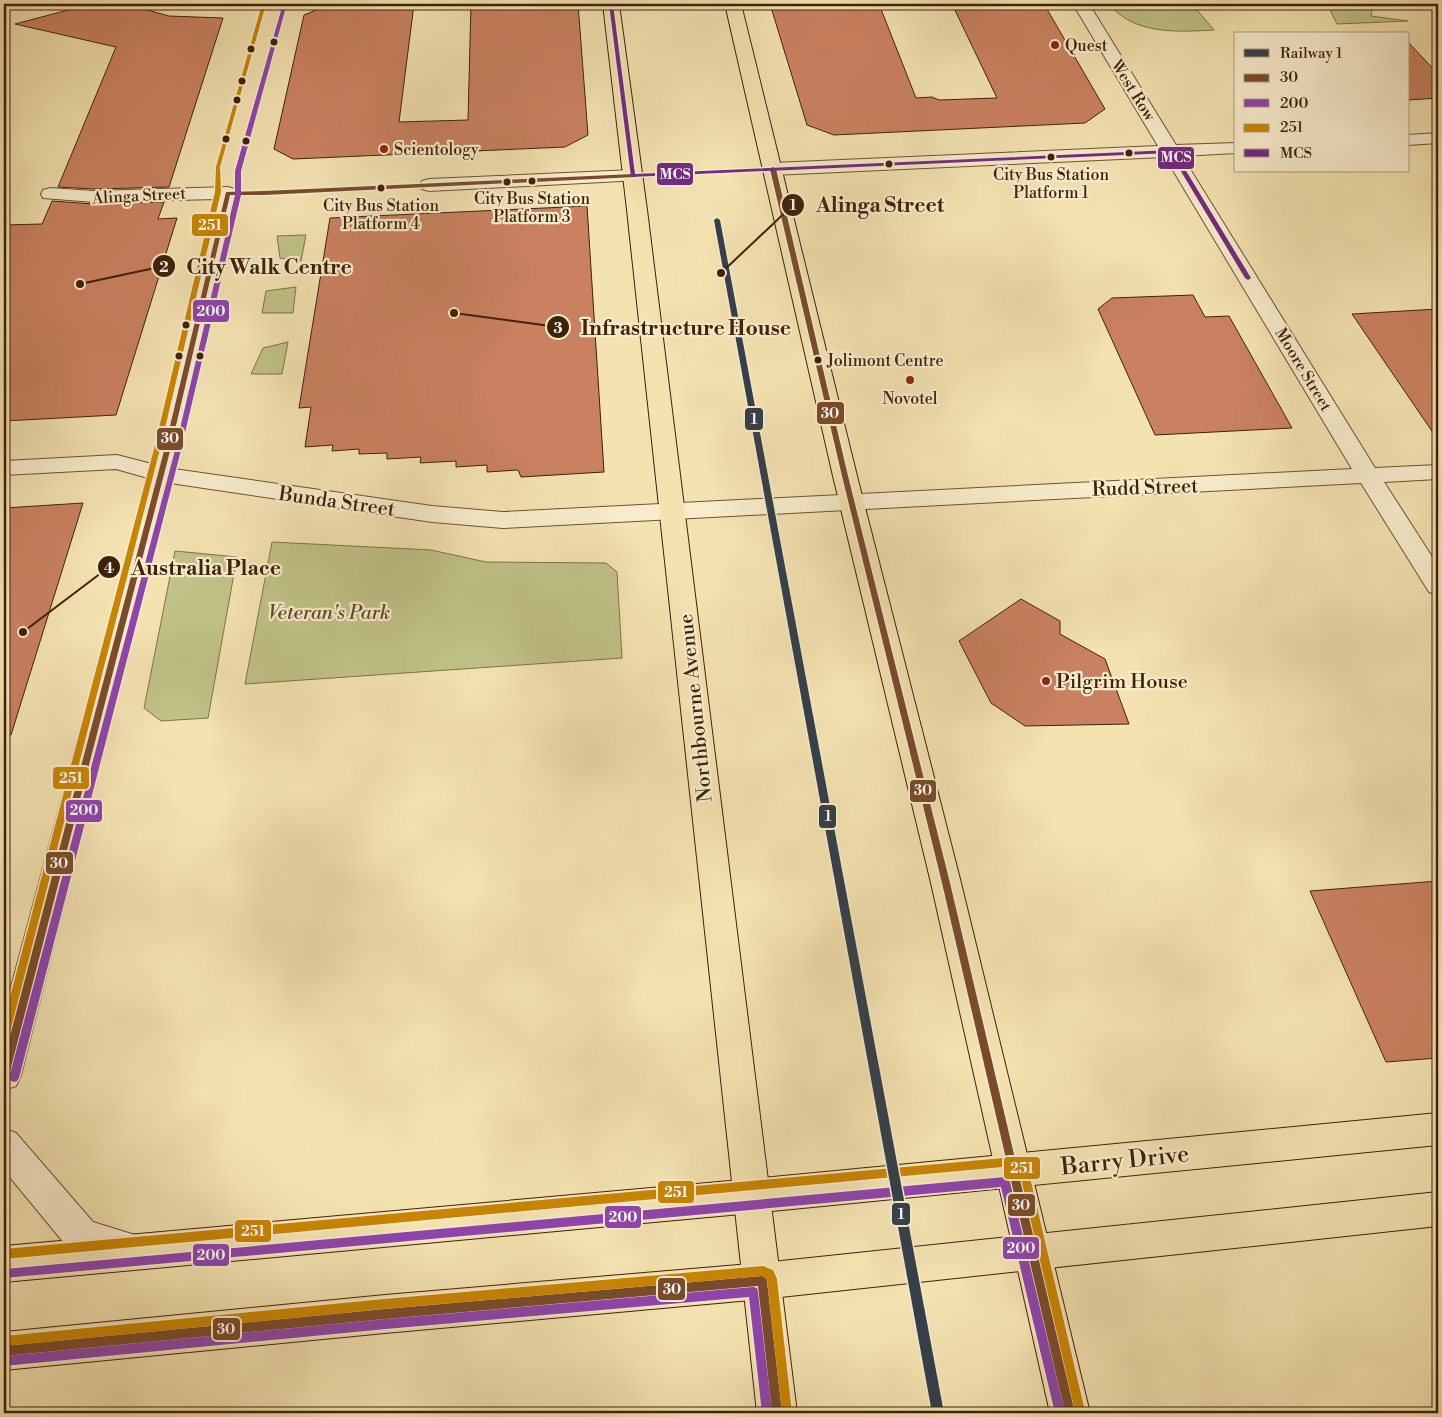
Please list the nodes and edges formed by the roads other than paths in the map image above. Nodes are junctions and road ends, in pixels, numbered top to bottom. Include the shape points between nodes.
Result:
1 (611, 4) edge
2 (733, 4) edge
3 (1081, 4) edge
4 (1438, 138) edge
5 (1410, 140) edge
6 (1234, 148) edge
7 (1172, 150) junction
8 (773, 169) junction
9 (633, 176) junction
10 (429, 186) dead end
11 (50, 194) dead end
12 (4, 468) edge
13 (1438, 472) edge
14 (160, 474) junction
15 (1368, 476) junction
16 (852, 502) junction
17 (672, 512) junction
18 (1438, 586) edge
19 (4, 1075) edge
20 (1438, 1129) edge
21 (4, 1144) edge
22 (1013, 1171) junction
23 (752, 1196) junction
24 (1438, 1209) edge
25 (136, 1252) junction
26 (1032, 1252) junction
27 (4, 1264) edge
28 (762, 1281) junction
29 (4, 1352) edge
30 (777, 1413) edge
31 (1070, 1413) edge

1 - 9 main road, Northbourne Avenue
2 - 8 main road
3 - 7 street, West Row
4 - 5 street
6 - 7 street
7 - 8 street
7 - 15 street, Moore Street
8 - 16 main road
9 - 10 street
9 - 17 main road, Northbourne Avenue
11 - 14 street, Alinga Street via 84,197 228,192
12 - 14 street, Bunda Street via 117,462
13 - 15 street, Rudd Street
14 - 17 street, Bunda Street via 458,517 528,520
14 - 19 street
15 - 16 street, Rudd Street
15 - 18 street, Moore Street
16 - 17 street, Bunda Street
16 - 22 main road
17 - 23 main road, Northbourne Avenue
20 - 22 main road, Barry Drive
21 - 25 street via 82,1237
22 - 23 main road, Barry Drive
22 - 26 main road
23 - 25 main road, Barry Drive
23 - 28 main road, Northbourne Avenue
24 - 26 main road
25 - 27 main road, Barry Drive
26 - 28 main road
26 - 31 main road
28 - 29 main road
28 - 30 main road, Northbourne Avenue

